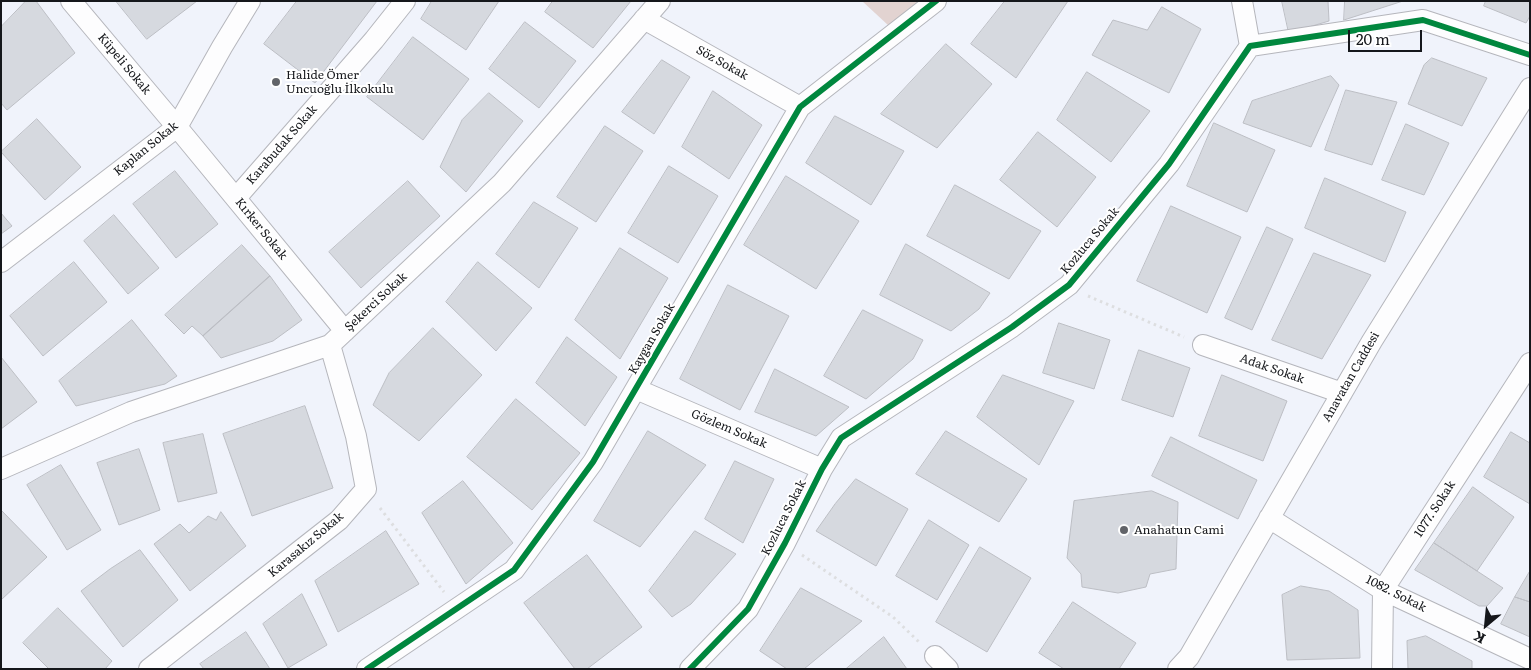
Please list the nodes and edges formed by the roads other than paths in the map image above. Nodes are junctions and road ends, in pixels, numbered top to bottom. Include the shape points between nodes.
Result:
1 (71, 1) edge
2 (250, 1) edge
3 (405, 1) edge
4 (660, 1) edge
5 (936, 1) edge
6 (1242, 1) edge
7 (644, 19) junction
8 (1250, 46) junction
9 (1530, 55) edge
10 (1530, 88) edge
11 (800, 107) junction
12 (178, 127) junction
13 (236, 198) junction
14 (1, 262) edge
15 (345, 331) junction
16 (330, 345) junction
17 (1202, 345) road end
18 (1530, 363) edge
19 (636, 389) junction
20 (1342, 393) junction
21 (1, 468) edge
22 (822, 469) junction
23 (1269, 518) junction
24 (1383, 590) junction
25 (1530, 659) edge
26 (1184, 665) edge
27 (157, 666) edge
28 (367, 669) edge
29 (690, 669) edge
30 (1382, 669) edge

1 - 12 street, Küpeli Sokak
2 - 12 street, Kaplan Sokak
3 - 13 street, Karabudak Sokak
4 - 7 street, Şekerci Sokak
5 - 11 street, Kaygan Sokak
6 - 8 street
7 - 11 street, Söz Sokak
7 - 15 street, Şekerci Sokak via 502,183
8 - 9 street via 1423,20
8 - 22 street, Kozluca Sokak via 1169,164 1068,285 1012,327 841,438
10 - 20 street, Anavatan Caddesi
11 - 19 street, Kaygan Sokak
12 - 13 street, Kırker Sokak
12 - 14 street, Kaplan Sokak
13 - 15 street, Kırker Sokak
15 - 16 street, Şekerci Sokak
16 - 21 street, Şekerci Sokak via 131,412
16 - 27 street, Karasakız Sokak via 356,436 366,489 339,520
17 - 20 street, Adak Sokak
18 - 24 street, 1077. Sokak
19 - 22 street, Gözlem Sokak
19 - 28 street, Kaygan Sokak via 593,462 514,570
20 - 23 street, Anavatan Caddesi
22 - 29 street, Kozluca Sokak via 748,609
23 - 24 street, 1082. Sokak
23 - 26 street, Anavatan Caddesi
24 - 25 street, 1082. Sokak
24 - 30 street

